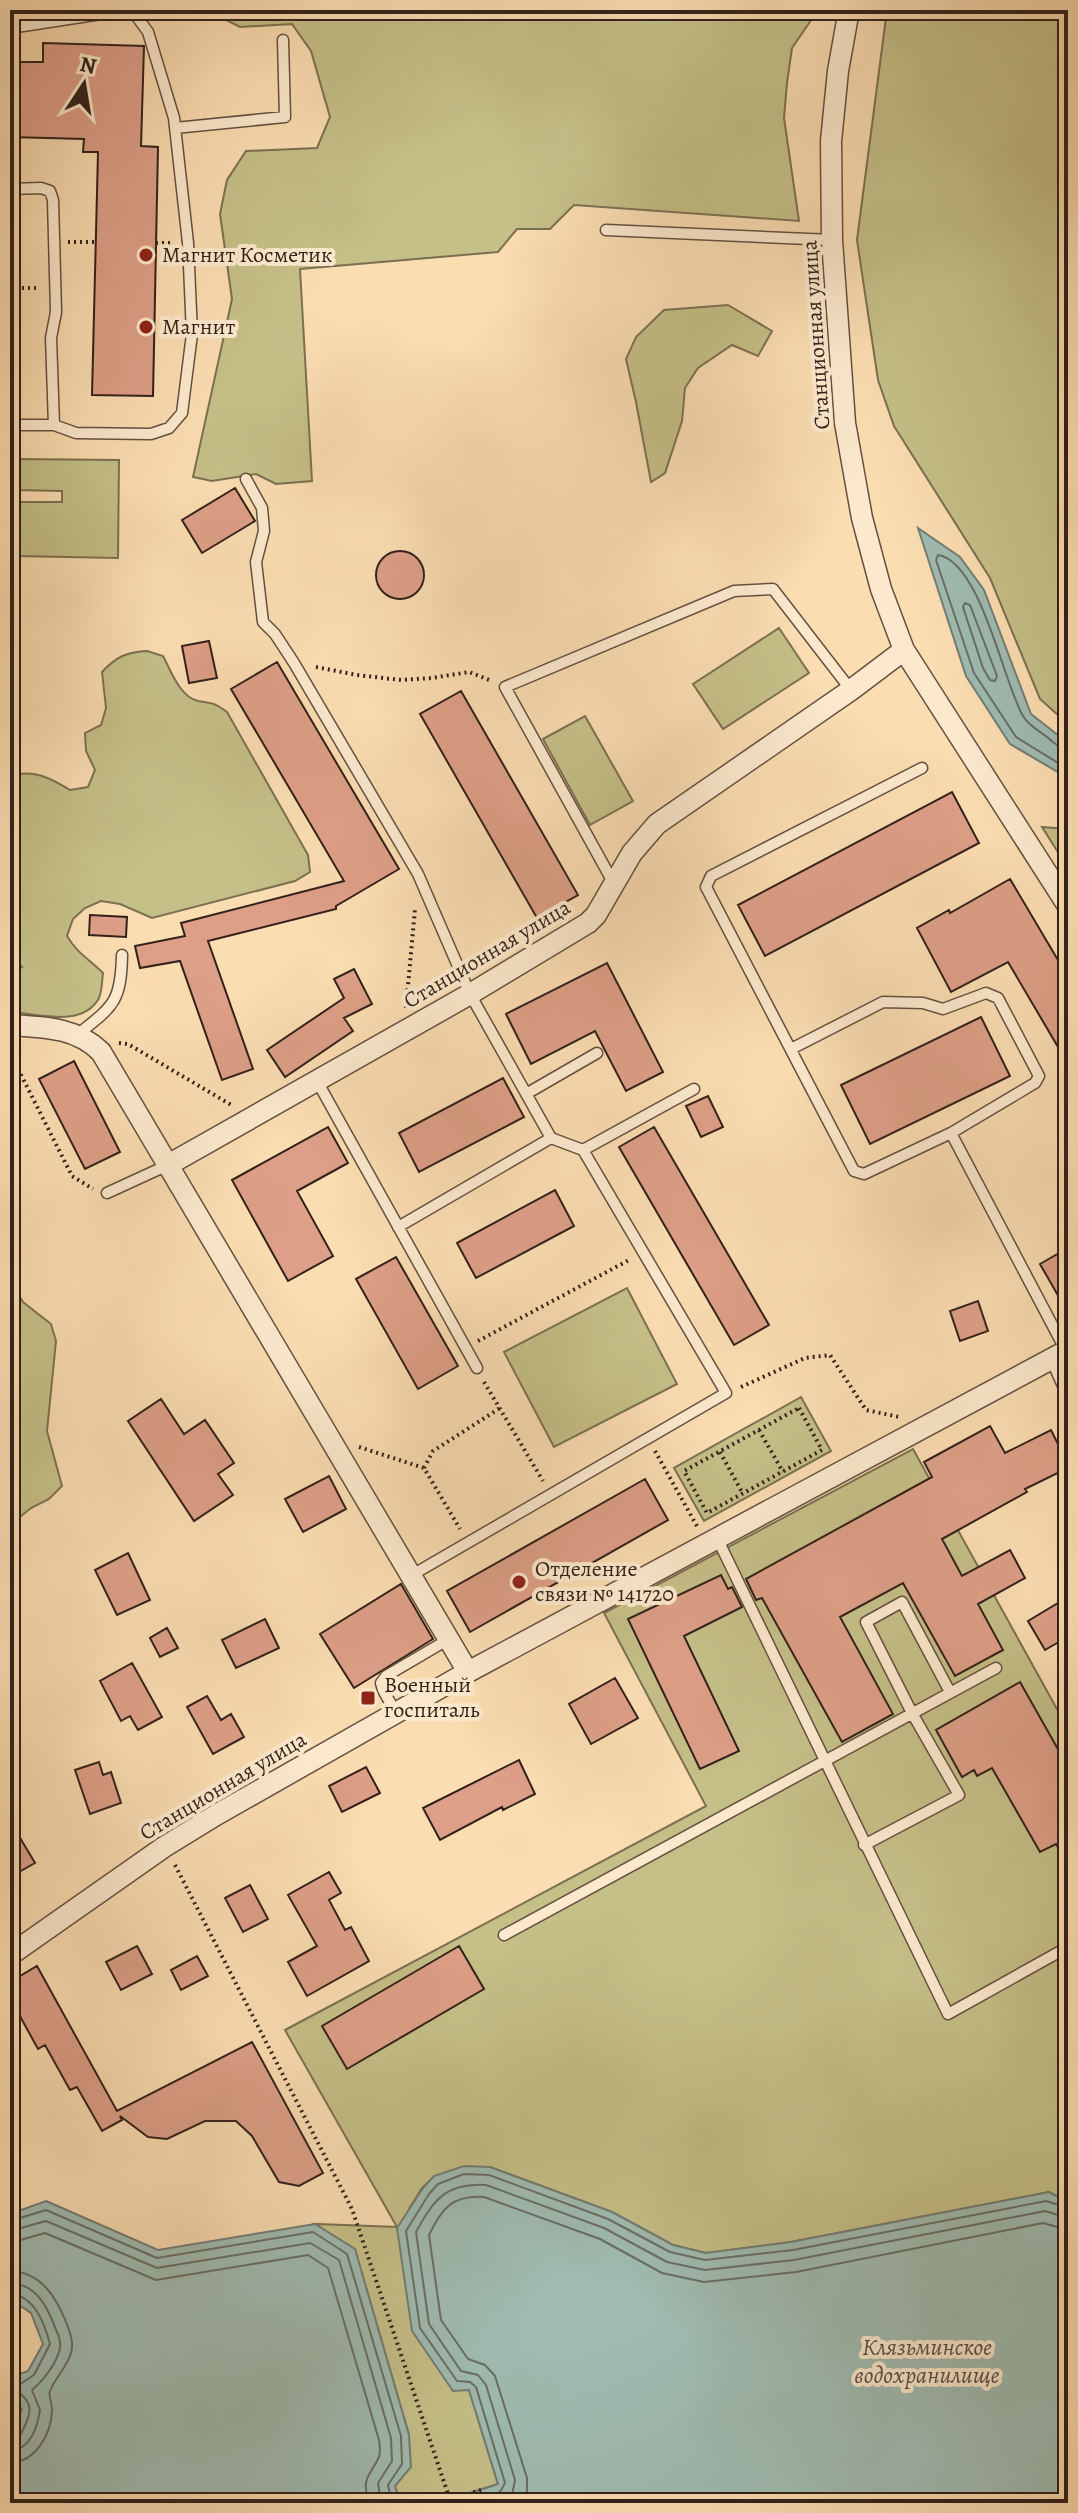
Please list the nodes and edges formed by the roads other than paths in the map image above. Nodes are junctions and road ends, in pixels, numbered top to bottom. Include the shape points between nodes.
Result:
1 (130, 10) edge
2 (849, 10) edge
3 (10, 28) edge
4 (283, 40) dead end
5 (175, 128) junction
6 (10, 189) edge
7 (606, 230) dead end
8 (832, 240) junction
9 (10, 425) edge
10 (54, 425) junction
11 (246, 479) dead end
12 (904, 650) junction
13 (851, 690) junction
14 (922, 768) dead end
15 (613, 882) junction
16 (1068, 906) edge
17 (122, 955) dead end
18 (470, 994) junction
19 (10, 1025) edge
20 (77, 1035) junction
21 (791, 1049) junction
22 (597, 1053) dead end
23 (317, 1081) junction
24 (694, 1089) dead end
25 (526, 1094) junction
26 (951, 1133) junction
27 (551, 1138) junction
28 (583, 1150) junction
29 (168, 1165) junction
30 (107, 1193) road end
31 (398, 1227) junction
32 (1062, 1353) edge
33 (477, 1368) road end
34 (1068, 1397) edge
35 (712, 1541) junction
36 (412, 1575) junction
37 (449, 1639) junction
38 (996, 1668) dead end
39 (468, 1672) junction
40 (950, 1692) junction
41 (396, 1713) junction
42 (912, 1713) junction
43 (823, 1760) junction
44 (864, 1845) junction
45 (504, 1935) dead end
46 (1068, 1947) edge
47 (10, 1955) edge

1 - 3 lane
1 - 5 lane via 148,32
2 - 8 street, Станционная улица via 831,141
4 - 5 lane via 285,117
5 - 10 lane via 192,334 182,413 169,428 151,434 76,433
6 - 10 lane via 41,188 50,191 53,200
7 - 8 lane
8 - 12 street, Станционная улица via 845,423 862,518
9 - 10 lane
11 - 18 lane via 262,508 264,531 256,562 263,622 294,663 418,874
12 - 13 street, Станционная улица
12 - 16 street, Станционная улица
13 - 15 street, Станционная улица via 657,824
13 - 15 lane via 773,589 734,591 505,687
14 - 21 lane via 711,876 706,887
15 - 18 street, Станционная улица via 588,923
17 - 20 lane via 112,1007
18 - 23 street, Станционная улица
18 - 25 lane
19 - 20 street
20 - 29 street via 108,1047
21 - 26 lane via 854,1171 864,1174
21 - 26 lane via 883,1002 943,1009 986,993 998,998 1039,1076
22 - 25 lane
23 - 29 street, Станционная улица
23 - 31 lane
24 - 28 lane
25 - 27 lane
26 - 32 lane
27 - 28 lane
27 - 31 lane
28 - 36 lane via 726,1393
29 - 30 lane
29 - 36 street
31 - 33 lane
32 - 34 lane
32 - 35 street, Станционная улица
35 - 39 street, Станционная улица
35 - 43 lane
36 - 37 street
37 - 39 street
37 - 41 lane via 386,1676 381,1683
38 - 40 lane
39 - 41 street, Станционная улица
40 - 42 lane
40 - 42 lane via 902,1602 866,1622
41 - 47 street, Станционная улица via 164,1847
42 - 43 lane
42 - 44 lane via 959,1795
43 - 44 lane
43 - 45 lane
44 - 46 lane via 948,2014

